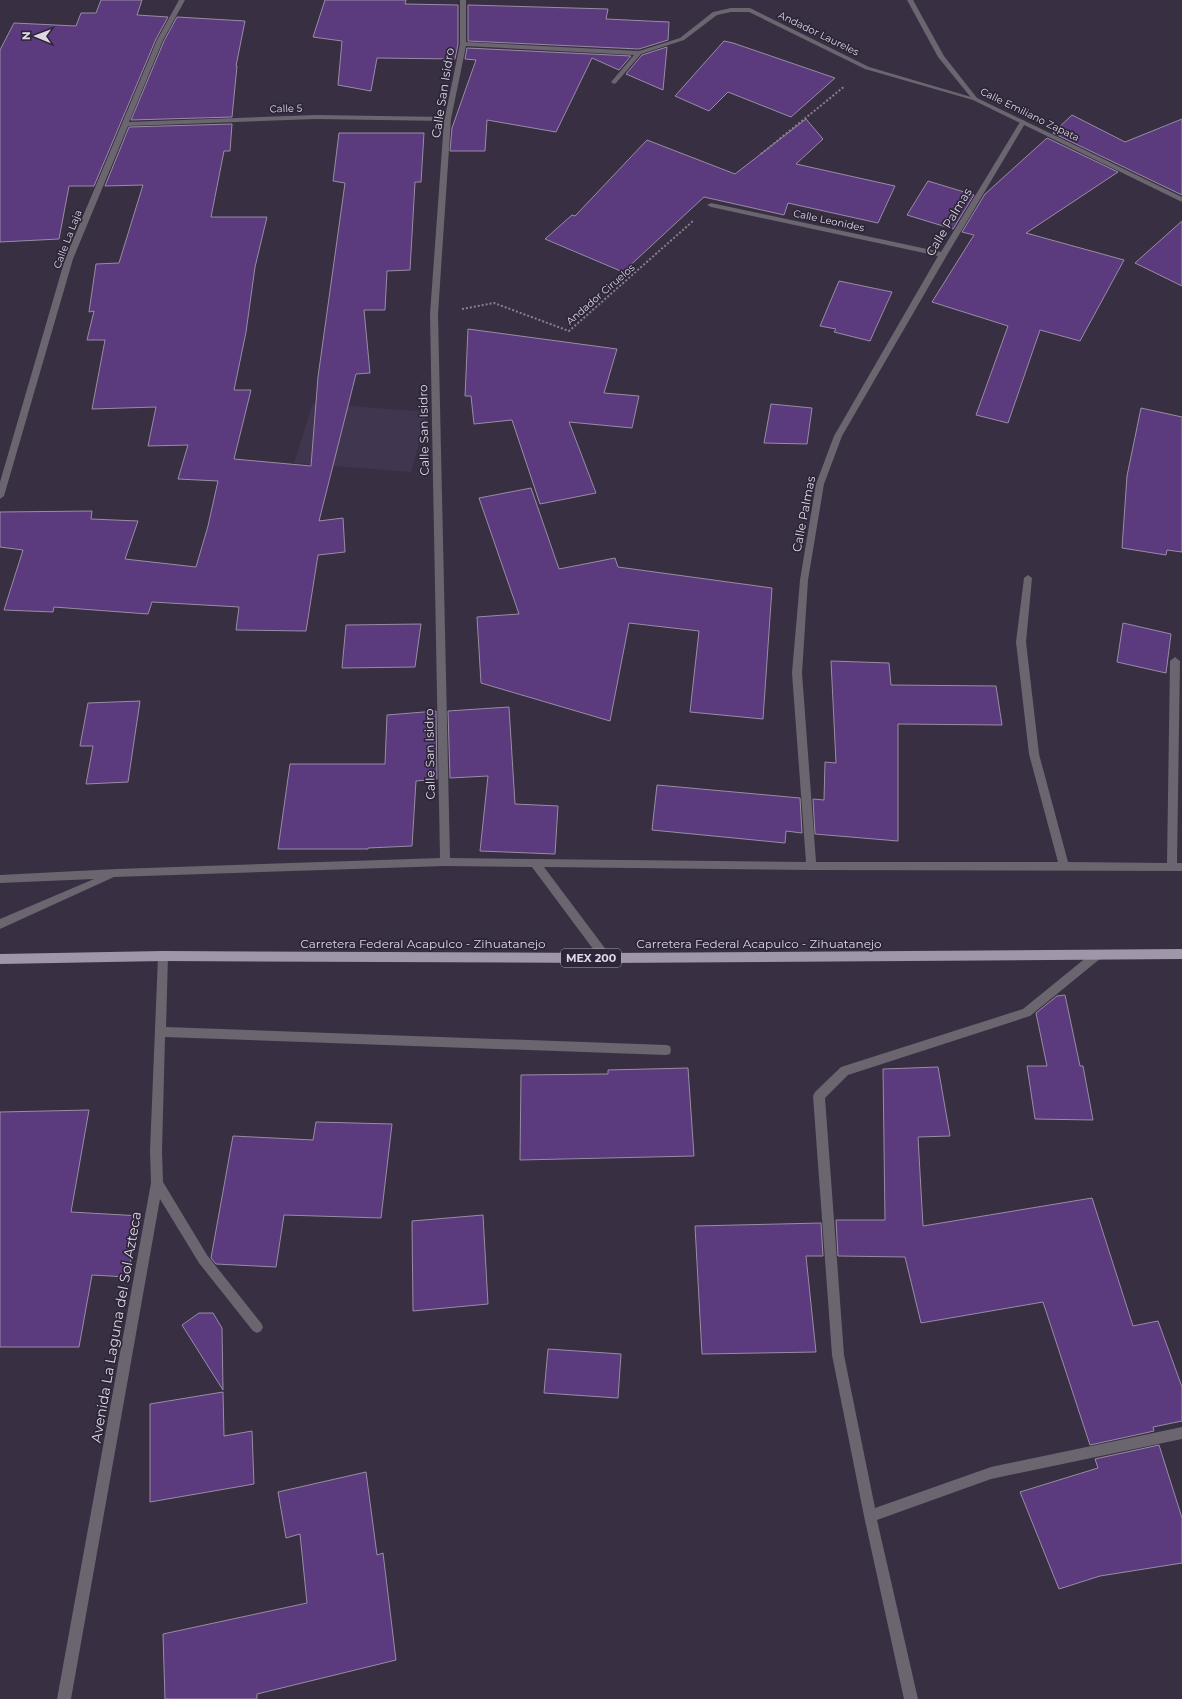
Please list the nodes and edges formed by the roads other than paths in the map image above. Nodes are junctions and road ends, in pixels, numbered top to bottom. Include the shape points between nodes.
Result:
1 (182, 0) edge
2 (463, 0) edge
3 (910, 0) edge
4 (463, 44) junction
5 (639, 53) junction
6 (614, 82) dead end
7 (975, 99) junction
8 (448, 119) junction
9 (1023, 122) junction
10 (124, 124) junction
11 (1182, 200) edge
12 (711, 205) road end
13 (943, 255) junction
14 (0, 496) edge
15 (1028, 578) dead end
16 (1175, 660) dead end
17 (445, 862) junction
18 (535, 863) junction
19 (812, 866) junction
20 (1064, 866) junction
21 (1177, 866) edge
22 (117, 873) junction
23 (0, 879) edge
24 (0, 924) edge
25 (1182, 954) edge
26 (1097, 955) junction
27 (163, 956) junction
28 (606, 958) junction
29 (0, 959) edge
30 (160, 1032) junction
31 (666, 1050) dead end
32 (157, 1182) junction
33 (257, 1327) dead end
34 (1182, 1434) edge
35 (870, 1516) junction
36 (64, 1699) edge
37 (911, 1699) edge

1 - 10 street, Calle La Laja via 160,40
2 - 4 street, Calle San Isidro
3 - 7 street, Calle Emiliano Zapata via 941,57
4 - 5 street, Andador Laureles
4 - 8 street, Calle San Isidro
5 - 6 street
5 - 7 street, Andador Laureles via 682,39 715,13 750,10 867,68
7 - 9 street, Calle Emiliano Zapata
8 - 10 street, Calle 5 via 316,117
8 - 17 street, Calle San Isidro via 434,314
9 - 11 street, Calle Emiliano Zapata
9 - 13 street, Calle Palmas
10 - 14 street, Calle La Laja via 69,259
12 - 13 street, Calle Leonides
13 - 19 street, Calle Palmas via 838,436 820,484 804,580 797,673
15 - 20 street via 1021,642 1034,754
16 - 21 street
17 - 18 street
17 - 22 street
18 - 19 street
18 - 28 street
19 - 20 street
20 - 21 street
22 - 23 street
22 - 24 street
25 - 26 main road, Carretera Federal Acapulco - Zihuatanejo / MEX 200
26 - 28 main road, Carretera Federal Acapulco - Zihuatanejo / MEX 200
26 - 35 street via 1026,1013 845,1071 819,1096 838,1355
27 - 28 main road, Carretera Federal Acapulco - Zihuatanejo / MEX 200
27 - 29 main road, Carretera Federal Acapulco - Zihuatanejo / MEX 200
27 - 30 street, Avenida La Laguna del Sol Azteca
30 - 31 street
30 - 32 street, Avenida La Laguna del Sol Azteca
32 - 33 street via 203,1259
32 - 36 street, Avenida La Laguna del Sol Azteca
34 - 35 street via 991,1473
35 - 37 street

